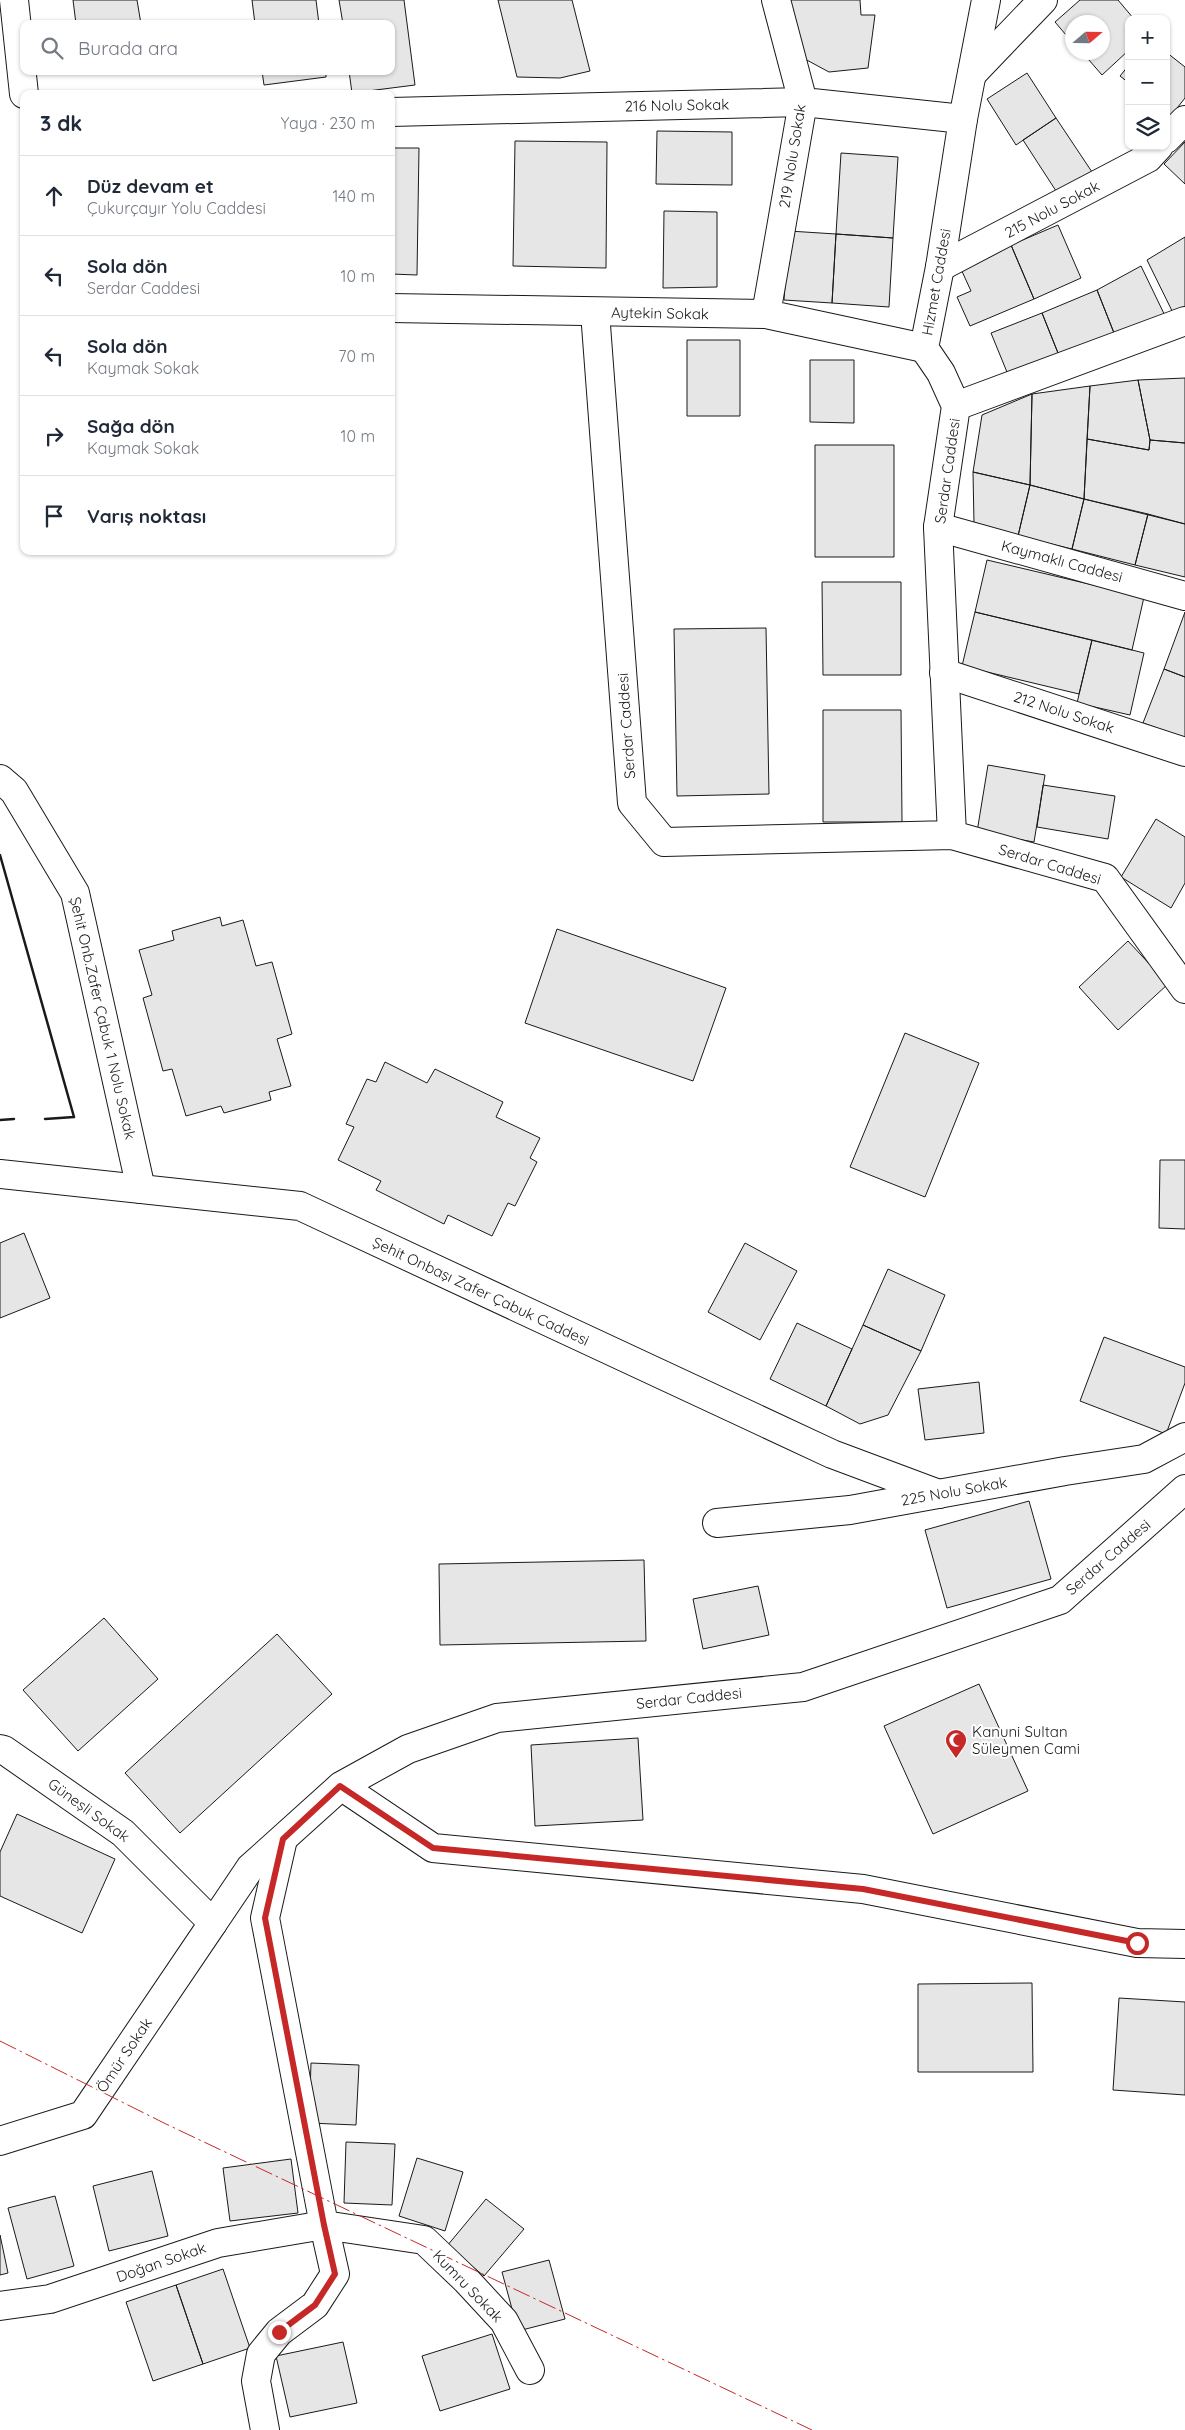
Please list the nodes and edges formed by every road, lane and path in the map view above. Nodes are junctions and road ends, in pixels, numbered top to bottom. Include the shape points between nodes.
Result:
1 (14, 0) edge
2 (776, 0) edge
3 (986, 0) edge
4 (1043, 0) edge
5 (20, 56) edge
6 (972, 74) junction
7 (22, 75) edge
8 (24, 90) edge
9 (803, 102) junction
10 (395, 112) edge
11 (963, 119) junction
12 (1185, 120) edge
13 (1170, 135) edge
14 (1155, 150) edge
15 (940, 268) junction
16 (395, 308) edge
17 (595, 312) junction
18 (766, 314) junction
19 (1185, 322) edge
20 (924, 348) junction
21 (956, 406) junction
22 (938, 527) junction
23 (1185, 596) edge
24 (944, 672) junction
25 (1185, 752) edge
26 (0, 779) edge
27 (952, 835) junction
28 (1185, 989) edge
29 (0, 1174) edge
30 (141, 1189) junction
31 (1185, 1437) edge
32 (1185, 1489) edge
33 (940, 1494) junction
34 (717, 1523) dead end
35 (0, 1749) edge
36 (340, 1786) junction
37 (283, 1839) junction
38 (213, 1923) junction
39 (1185, 1944) edge
40 (0, 2141) edge
41 (324, 2225) junction
42 (0, 2306) edge
43 (530, 2370) dead end
44 (265, 2430) edge

1 - 5 street
2 - 9 street, 219 Nolu Sokak
3 - 6 street, Hizmet Caddesi
4 - 6 street
6 - 11 street, Hizmet Caddesi
7 - 8 street
9 - 10 street, 216 Nolu Sokak
9 - 11 street, 216 Nolu Sokak
9 - 18 street, 219 Nolu Sokak
11 - 15 street, Hizmet Caddesi
12 - 13 street
14 - 15 street, 215 Nolu Sokak via 1148,158
15 - 20 street, Hizmet Caddesi
16 - 17 street, Aytekin Sokak
17 - 18 street, Aytekin Sokak
17 - 27 street, Serdar Caddesi via 632,803 664,842
18 - 20 street, Aytekin Sokak
19 - 21 street
20 - 21 street, Hizmet Caddesi via 941,373
21 - 22 street, Serdar Caddesi
22 - 23 street, Kaymaklı Caddesi
22 - 24 street, Serdar Caddesi
24 - 25 street, 212 Nolu Sokak
24 - 27 street, Serdar Caddesi
26 - 30 street, Şehit Onb.Zafer Çabuk 1 Nolu Sokak via 14,791 75,892
27 - 28 street, Serdar Caddesi via 1106,878
29 - 30 street, Şehit Onbaşı Zafer Çabuk Caddesi
30 - 33 street, Şehit Onbaşı Zafer Çabuk Caddesi via 300,1206 832,1454
31 - 33 street, 225 Nolu Sokak via 1144,1460
32 - 36 street, Serdar Caddesi via 1060,1600 803,1687 498,1718 408,1749
33 - 34 street, 225 Nolu Sokak via 850,1510
35 - 38 street, Güneşli Sokak via 123,1832
36 - 37 street, Serdar Caddesi
36 - 39 street via 433,1848 863,1889 1137,1943
37 - 38 street, Serdar Caddesi via 250,1868
37 - 41 street via 265,1918
38 - 40 street, Ömür Sokak via 83,2115
41 - 42 street, Doğan Sokak via 218,2243 50,2300
41 - 43 street, Kumru Sokak via 424,2240 504,2321
41 - 44 street via 335,2274 315,2305 279,2332 261,2354 256,2381

